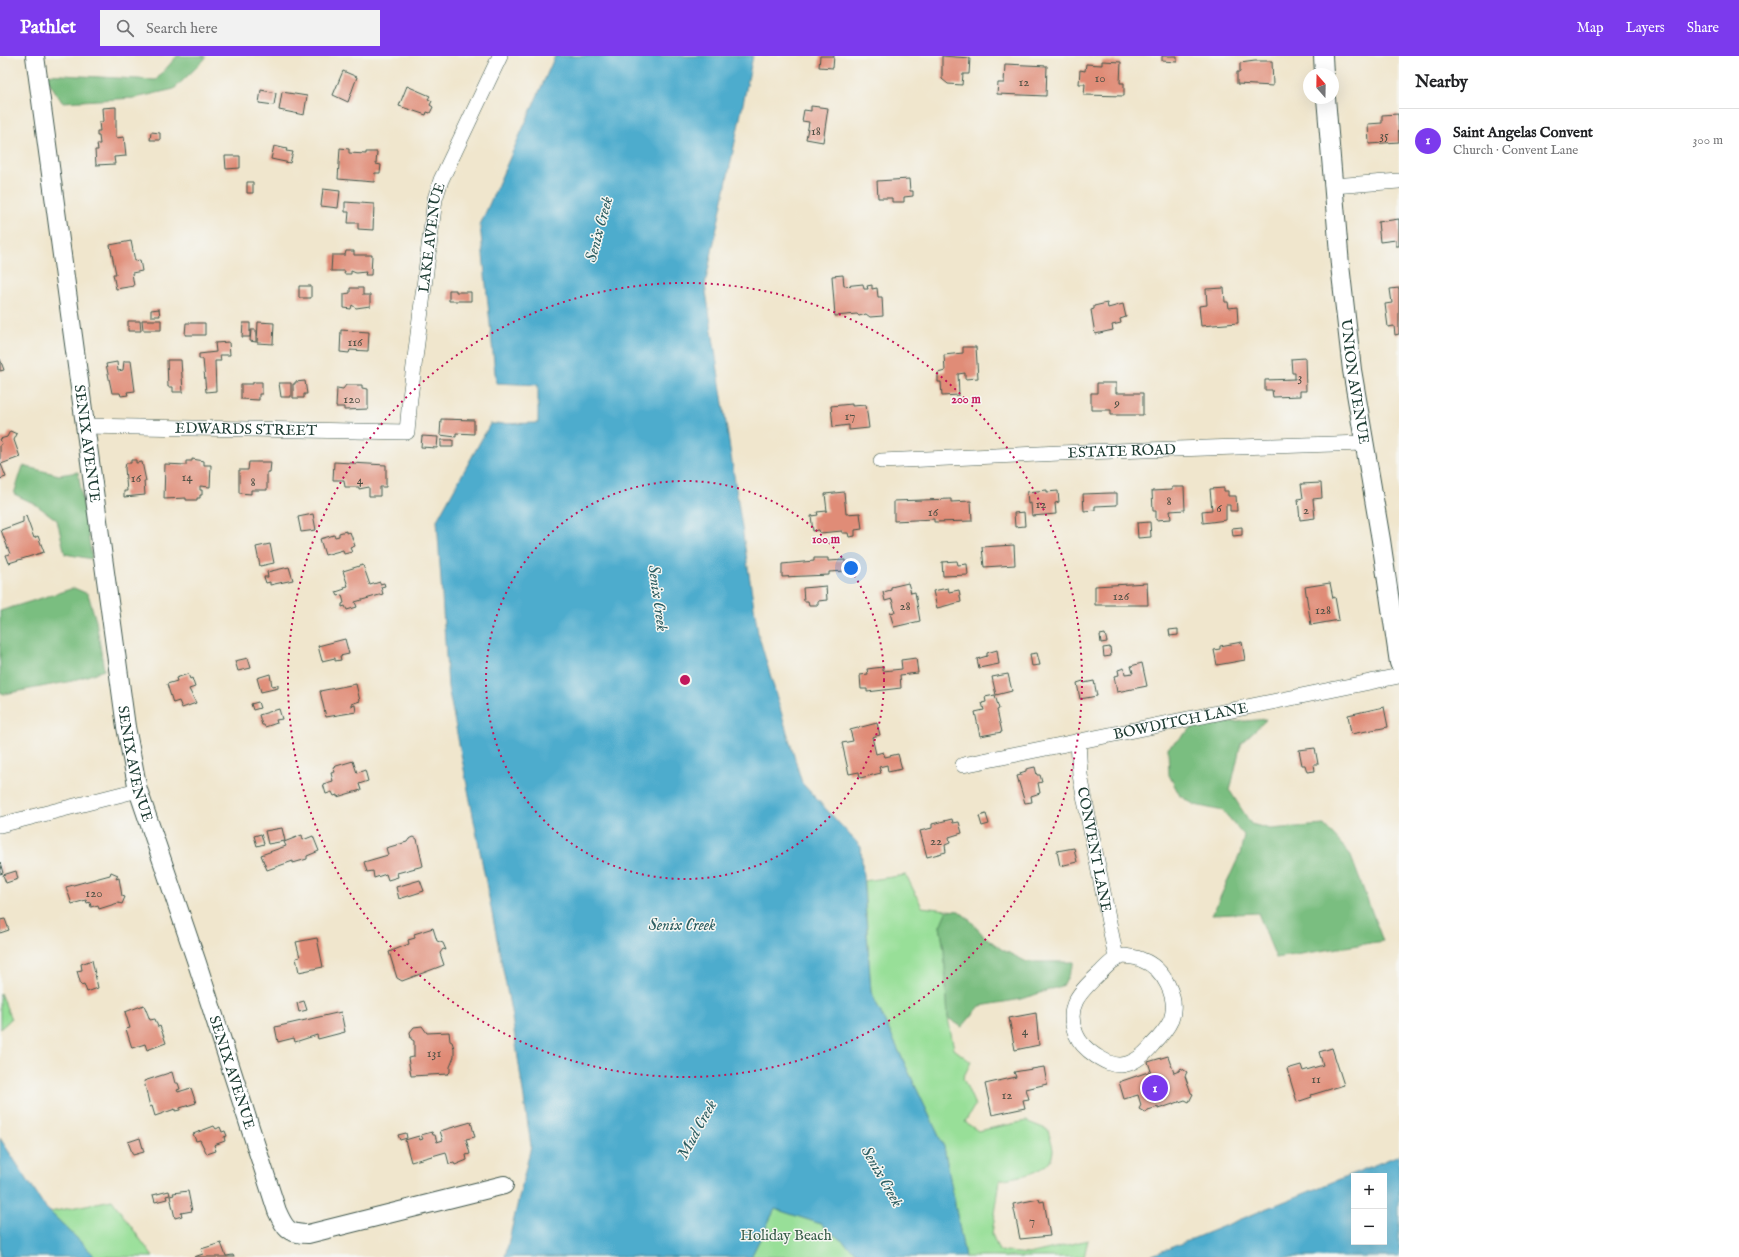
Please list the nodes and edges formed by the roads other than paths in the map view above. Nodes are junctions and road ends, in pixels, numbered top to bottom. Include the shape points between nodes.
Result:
1 (35, 56) edge
2 (500, 56) edge
3 (1323, 56) edge
4 (1324, 68) edge
5 (1326, 104) edge
6 (1399, 181) edge
7 (1333, 186) junction
8 (84, 426) junction
9 (407, 432) joint
10 (1364, 444) junction
11 (881, 462) dead end
12 (1399, 663) edge
13 (1399, 676) edge
14 (1078, 741) junction
15 (963, 765) dead end
16 (138, 790) junction
17 (0, 825) edge
18 (1116, 958) junction
19 (504, 1185) dead end

1 - 8 street, SENIX AVENUE
2 - 9 street, LAKE AVENUE via 441,180 435,200
3 - 4 street
5 - 7 street, UNION AVENUE
6 - 7 street
7 - 10 street, UNION AVENUE via 1352,370
8 - 9 street, EDWARDS STREET
8 - 16 street, SENIX AVENUE via 126,727
10 - 11 street, ESTATE ROAD via 1082,452
10 - 12 street, UNION AVENUE
13 - 14 street, BOWDITCH LANE
14 - 15 street, BOWDITCH LANE
14 - 18 street, CONVENT LANE via 1080,775
16 - 17 street
16 - 19 street, SENIX AVENUE via 277,1211 288,1230 296,1234 308,1234
18 - 18 street via 1076,998 1071,1016 1078,1040 1087,1050 1106,1062 1120,1066 1132,1063 1165,1031 1171,1019 1173,1002 1171,990 1156,968 1142,960 1124,956

